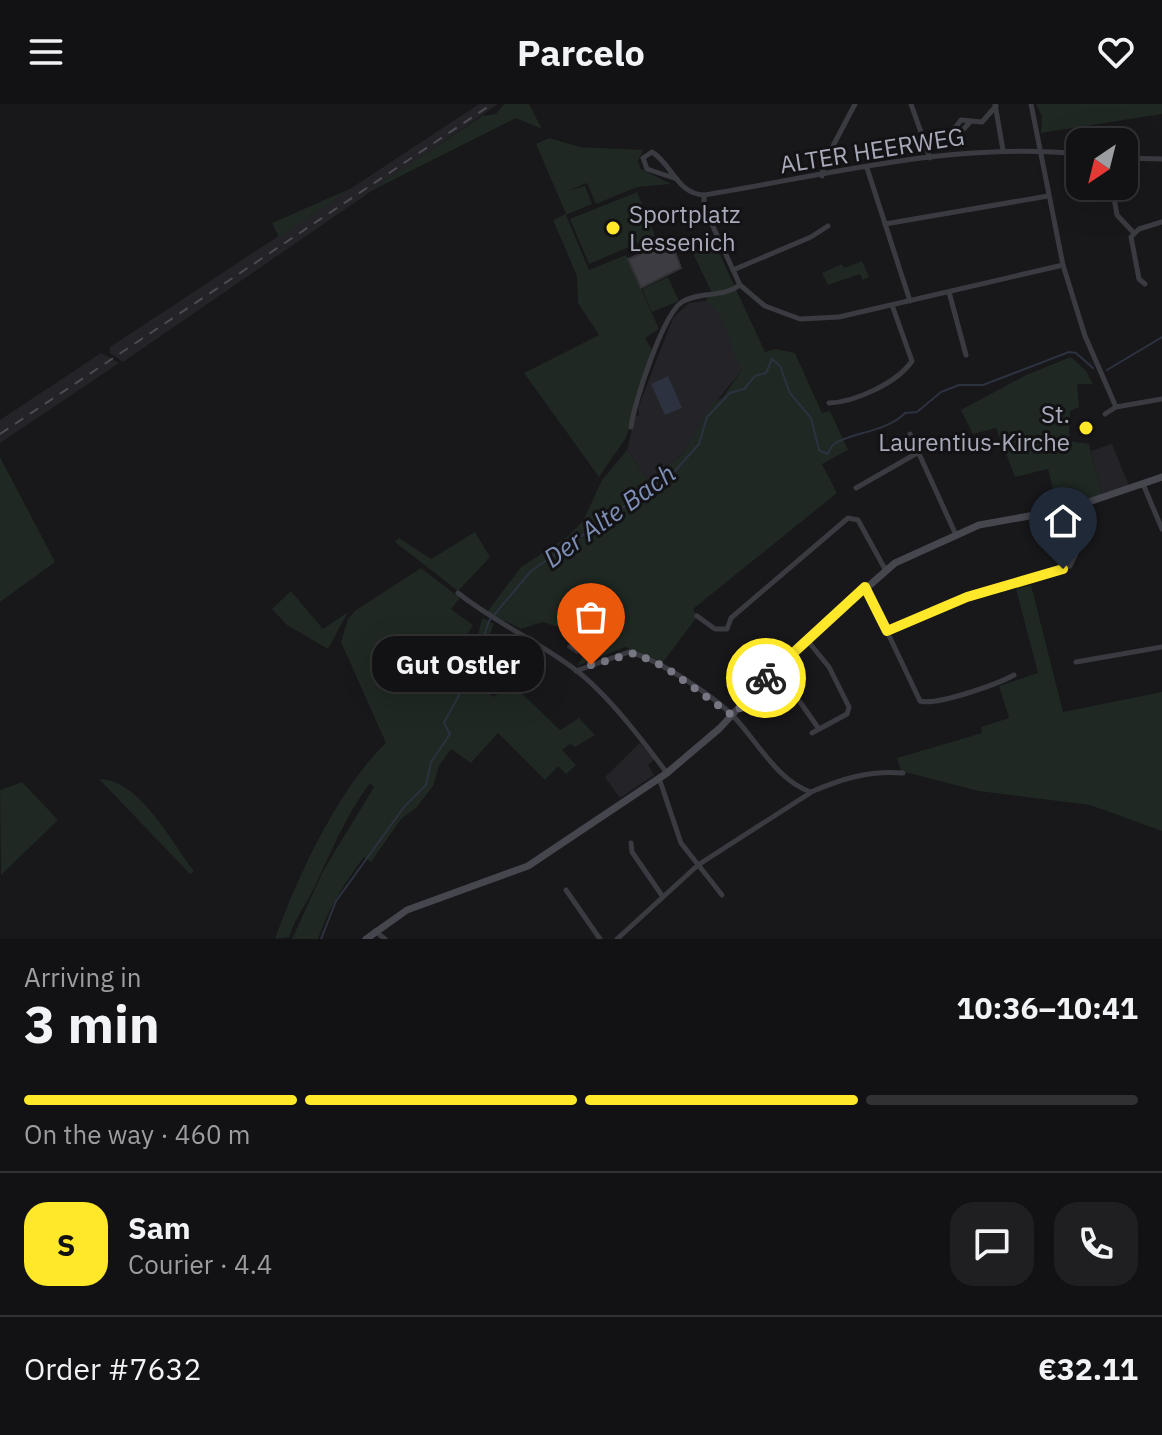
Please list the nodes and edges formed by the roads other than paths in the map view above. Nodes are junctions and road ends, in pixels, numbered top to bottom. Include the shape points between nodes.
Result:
1 (855, 104) edge
2 (911, 104) edge
3 (1031, 104) edge
4 (996, 105) edge
5 (970, 122) dead end
6 (1003, 150) junction
7 (1039, 150) junction
8 (1066, 153) edge
9 (930, 158) junction
10 (1138, 158) edge
11 (1162, 159) edge
12 (867, 168) junction
13 (822, 176) junction
14 (677, 179) junction
15 (704, 195) junction
16 (1048, 196) junction
17 (1114, 200) edge
18 (1162, 222) edge
19 (885, 224) junction
20 (828, 226) dead end
21 (1133, 232) junction
22 (1063, 265) junction
23 (733, 270) junction
24 (1145, 284) dead end
25 (740, 285) junction
26 (949, 292) junction
27 (910, 301) junction
28 (892, 305) junction
29 (966, 355) dead end
30 (1162, 399) edge
31 (829, 403) dead end
32 (1116, 407) junction
33 (1105, 414) dead end
34 (631, 427) dead end
35 (910, 434) dead end
36 (919, 452) junction
37 (1162, 477) edge
38 (1143, 484) junction
39 (856, 488) dead end
40 (1075, 507) junction
41 (1162, 529) edge
42 (956, 535) junction
43 (885, 569) junction
44 (865, 587) junction
45 (458, 593) dead end
46 (697, 616) dead end
47 (887, 631) junction
48 (807, 640) junction
49 (1162, 647) edge
50 (1076, 662) dead end
51 (576, 671) junction
52 (1014, 675) dead end
53 (800, 702) dead end
54 (733, 716) junction
55 (819, 729) junction
56 (812, 733) dead end
57 (667, 773) junction
58 (903, 773) dead end
59 (659, 778) junction
60 (811, 792) junction
61 (631, 843) dead end
62 (698, 865) junction
63 (566, 890) dead end
64 (722, 895) dead end
65 (663, 897) junction
66 (374, 931) junction
67 (366, 939) edge
68 (385, 939) edge
69 (600, 939) edge
70 (617, 939) edge

1 - 13 street
2 - 9 street
3 - 7 street
4 - 5 street via 982,122
4 - 6 street
6 - 7 street, ALTER HEERWEG
6 - 9 street, ALTER HEERWEG
7 - 8 street, ALTER HEERWEG
7 - 16 street
9 - 12 street, ALTER HEERWEG
10 - 11 street
12 - 13 street, ALTER HEERWEG
12 - 19 street
13 - 15 street, ALTER HEERWEG
14 - 14 street via 652,152 643,158 647,169
14 - 15 street via 689,191
15 - 23 street via 704,207
16 - 19 street
16 - 22 street
17 - 21 street via 1117,215
18 - 21 street
19 - 27 street
20 - 23 street
21 - 24 street via 1139,279
22 - 26 street
22 - 32 street via 1085,336
23 - 25 street
25 - 28 street via 765,306 800,319 828,319
25 - 34 street via 727,294 691,298 674,309
26 - 27 street
26 - 29 street
27 - 28 street
28 - 31 street via 912,361 905,371 869,391
30 - 32 street
32 - 33 street
35 - 36 street
36 - 39 street
36 - 42 street
37 - 38 street
38 - 40 street
38 - 41 street
40 - 42 street via 979,525
40 - 47 street via 1077,564 963,598
42 - 43 street
43 - 44 street
43 - 46 street via 858,520 848,518 731,618 727,629 715,629
44 - 47 street
44 - 48 street
45 - 51 street
47 - 52 street via 923,703
48 - 54 street
48 - 55 street via 829,667 849,707 847,714
49 - 50 street
51 - 54 street via 634,653 665,667
51 - 57 street
53 - 55 street
54 - 57 street
54 - 60 street via 791,782
55 - 56 street
57 - 59 street
58 - 60 street via 875,772
59 - 62 street via 674,828
59 - 66 street via 528,866 407,910
60 - 62 street
61 - 65 street
62 - 64 street
62 - 65 street
63 - 69 street
65 - 70 street
66 - 67 street
66 - 68 street

